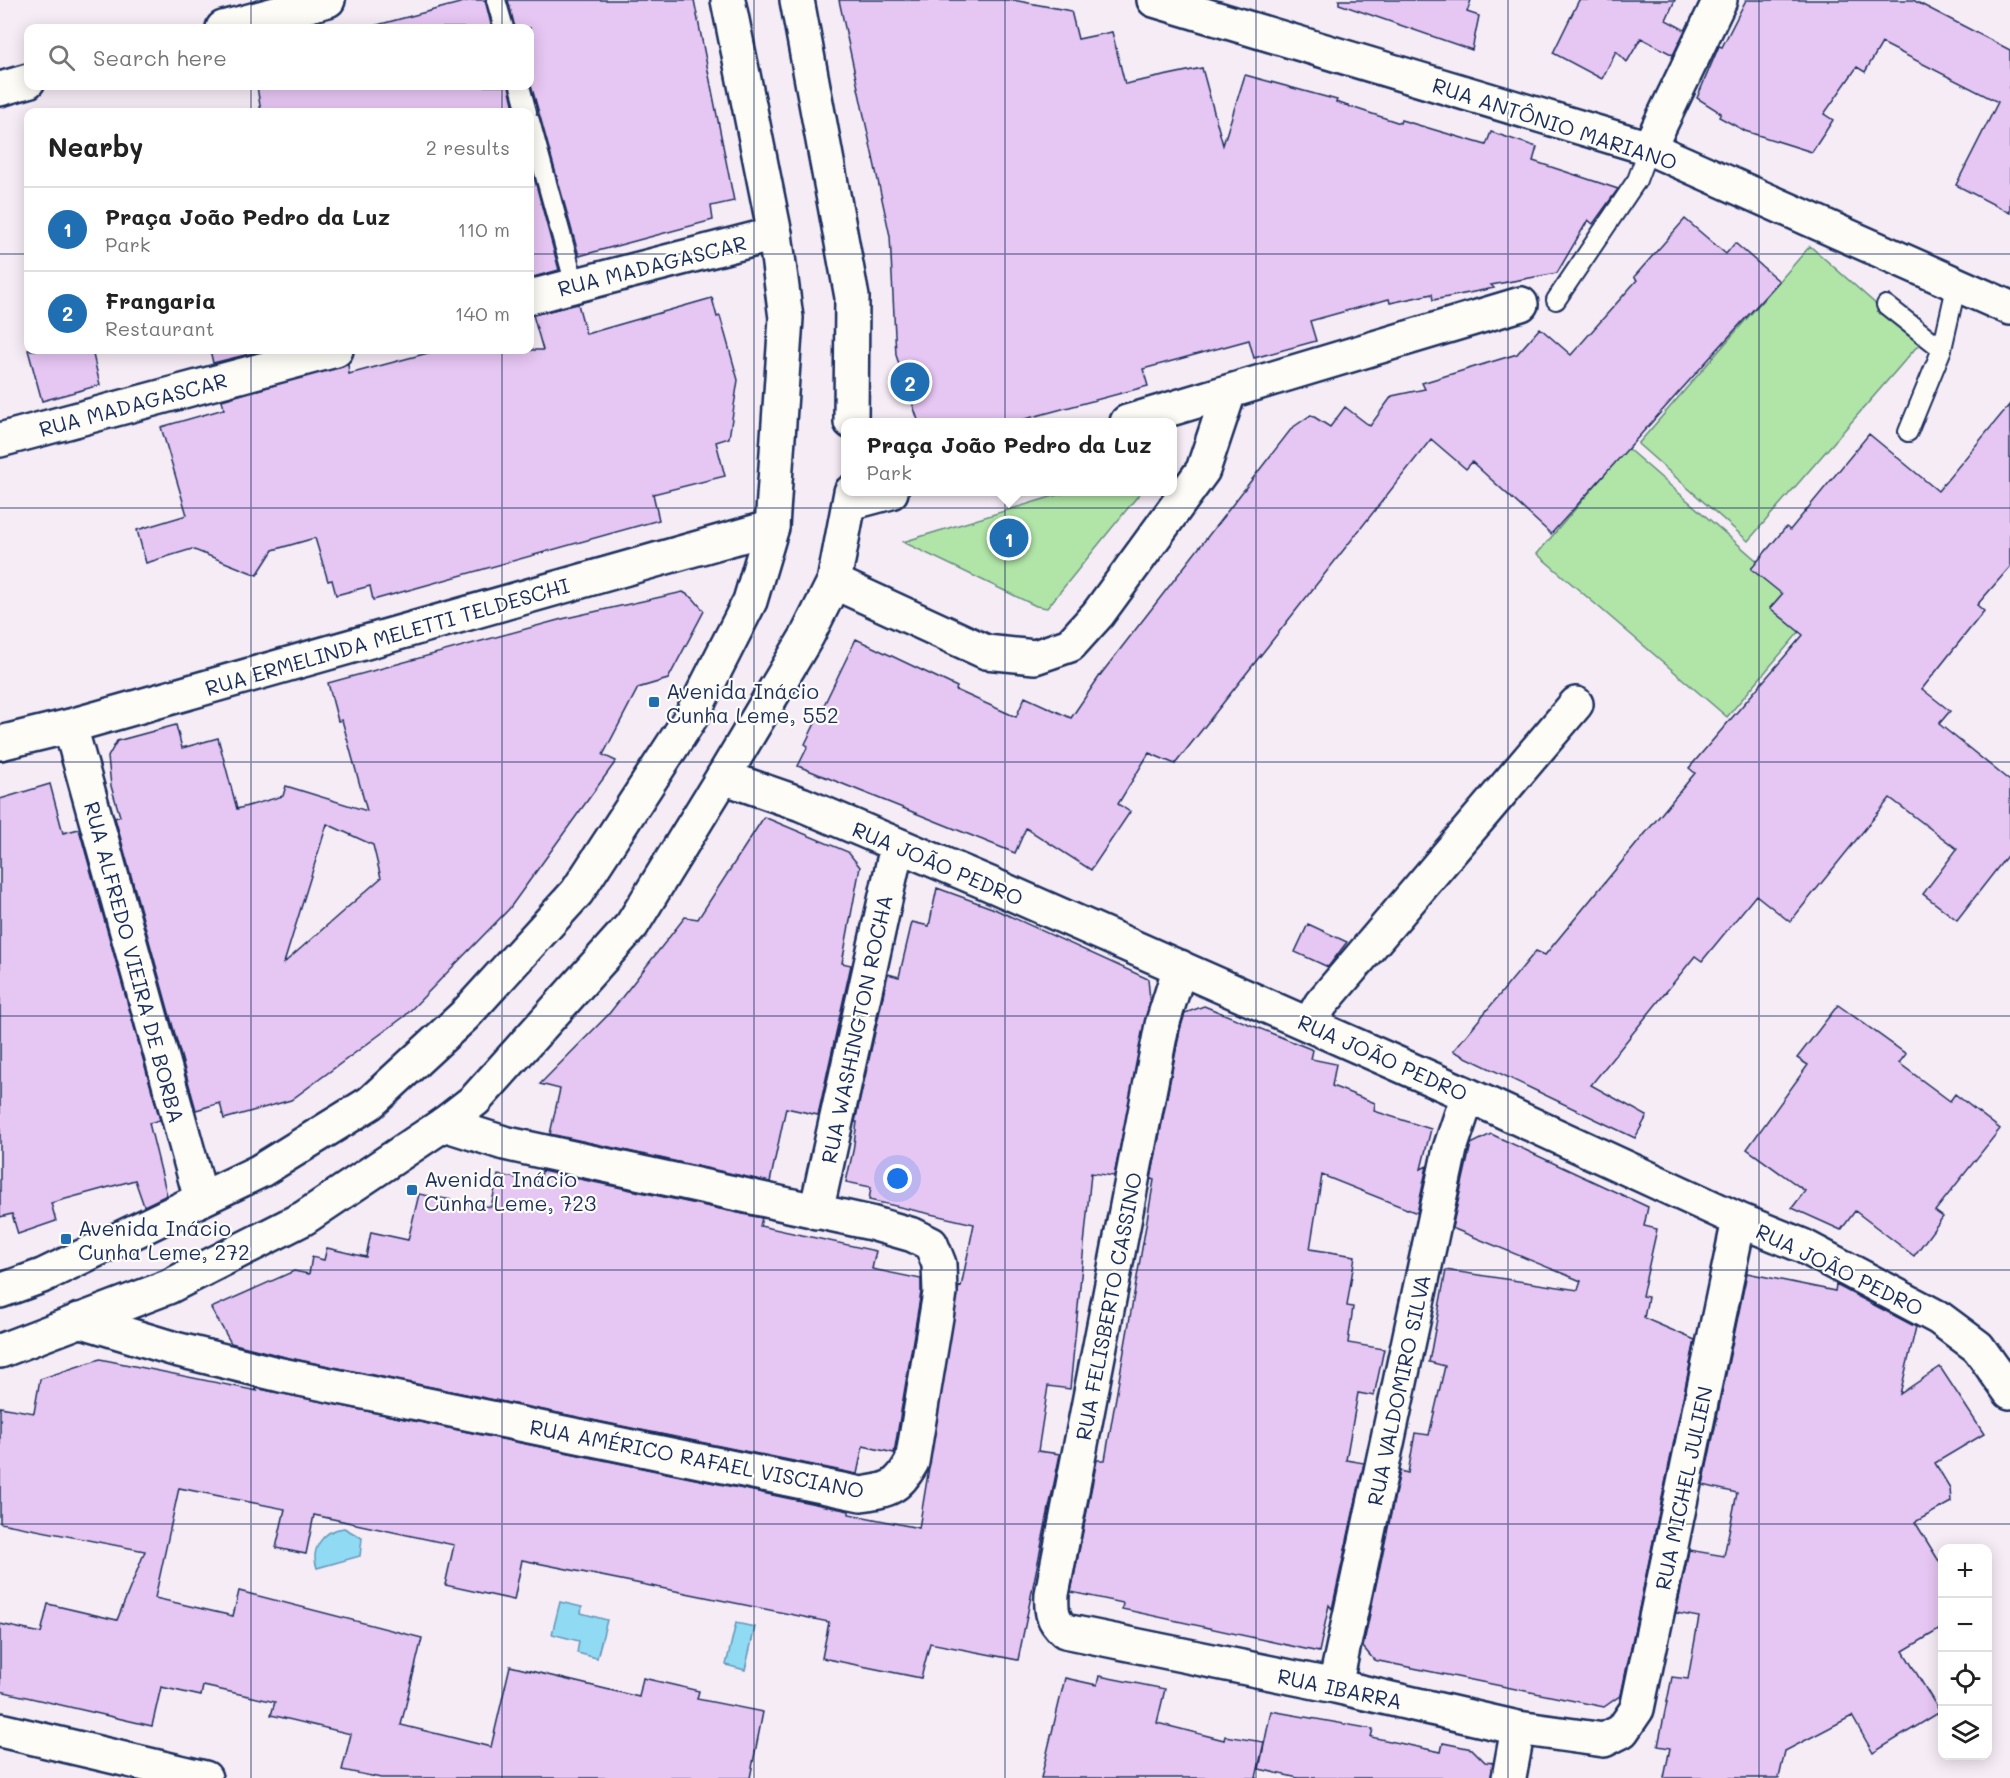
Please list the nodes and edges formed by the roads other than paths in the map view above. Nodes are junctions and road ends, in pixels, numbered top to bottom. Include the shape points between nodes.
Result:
1 (328, 0) edge
2 (496, 0) edge
3 (728, 0) edge
4 (797, 0) edge
5 (1154, 0) edge
6 (1720, 0) edge
7 (238, 24) edge
8 (503, 24) edge
9 (24, 82) edge
10 (0, 89) edge
11 (521, 90) edge
12 (526, 108) edge
13 (534, 136) edge
14 (1648, 148) junction
15 (775, 234) junction
16 (1957, 283) junction
17 (575, 285) junction
18 (534, 296) edge
19 (1556, 300) dead end
20 (1521, 304) dead end
21 (1886, 305) dead end
22 (2010, 308) edge
23 (1942, 349) junction
24 (321, 354) edge
25 (1229, 392) junction
26 (851, 418) edge
27 (1143, 418) edge
28 (1908, 432) dead end
29 (0, 440) edge
30 (850, 497) edge
31 (772, 526) junction
32 (834, 582) junction
33 (1576, 704) dead end
34 (70, 726) junction
35 (0, 743) edge
36 (723, 777) junction
37 (897, 846) junction
38 (1180, 967) junction
39 (1309, 1025) junction
40 (1468, 1095) junction
41 (444, 1124) junction
42 (201, 1199) junction
43 (816, 1212) junction
44 (1739, 1220) junction
45 (42, 1276) junction
46 (0, 1279) edge
47 (0, 1291) edge
48 (79, 1320) junction
49 (0, 1351) edge
50 (2010, 1392) edge
51 (1075, 1635) joint
52 (1335, 1686) junction
53 (1518, 1728) junction
54 (0, 1730) edge
55 (1604, 1740) joint
56 (205, 1778) edge
57 (1509, 1778) edge

1 - 7 street
2 - 8 lane
3 - 15 street
4 - 26 street via 852,297
5 - 14 street, RUA ANTÔNIO MARIANO
6 - 14 street
9 - 10 street
11 - 12 lane
13 - 17 lane
14 - 16 street, RUA ANTÔNIO MARIANO
14 - 19 lane via 1637,180
15 - 17 street, RUA MADAGASCAR
15 - 31 street via 786,318
16 - 22 street, RUA ANTÔNIO MARIANO
16 - 23 lane
17 - 18 street, RUA MADAGASCAR
20 - 25 street
21 - 23 lane
23 - 28 lane
24 - 29 street, RUA MADAGASCAR
25 - 27 street
25 - 32 street via 1203,470 1098,614 1070,645 1035,657 986,652
30 - 32 street
31 - 34 street, RUA ERMELINDA MELETTI TELDESCHI
31 - 42 street via 750,601 691,717 577,892 464,1016 370,1102 260,1171
32 - 36 street via 807,636
33 - 39 street via 1321,1004
34 - 35 street, RUA ERMELINDA MELETTI TELDESCHI
34 - 42 street, RUA ALFREDO VIEIRA DE BORBA
36 - 37 street, RUA JOÃO PEDRO via 801,804
36 - 41 street via 632,925 475,1100
37 - 38 street, RUA JOÃO PEDRO
37 - 43 street, RUA WASHINGTON ROCHA
38 - 39 street, RUA JOÃO PEDRO
38 - 51 street, RUA FELISBERTO CASSINO via 1162,1025 1052,1594 1051,1613 1056,1624
39 - 40 street, RUA JOÃO PEDRO
40 - 44 street, RUA JOÃO PEDRO
40 - 52 street, RUA VALDOMIRO SILVA via 1450,1149
41 - 43 street, RUA AMÉRICO RAFAEL VISCIANO via 504,1143
41 - 48 street via 304,1218 168,1287
42 - 45 street
43 - 48 street, RUA AMÉRICO RAFAEL VISCIANO via 912,1235 931,1244 939,1264 940,1293 912,1462 902,1481 885,1491 861,1494 281,1375
44 - 50 street, RUA JOÃO PEDRO via 1803,1246 1939,1318 1978,1347
44 - 55 street, RUA MICHEL JULIEN via 1637,1709 1622,1731
45 - 46 street
45 - 47 street
48 - 49 street
51 - 52 street, RUA IBARRA
52 - 53 street, RUA IBARRA
53 - 55 street, RUA IBARRA
53 - 57 street
54 - 56 street

